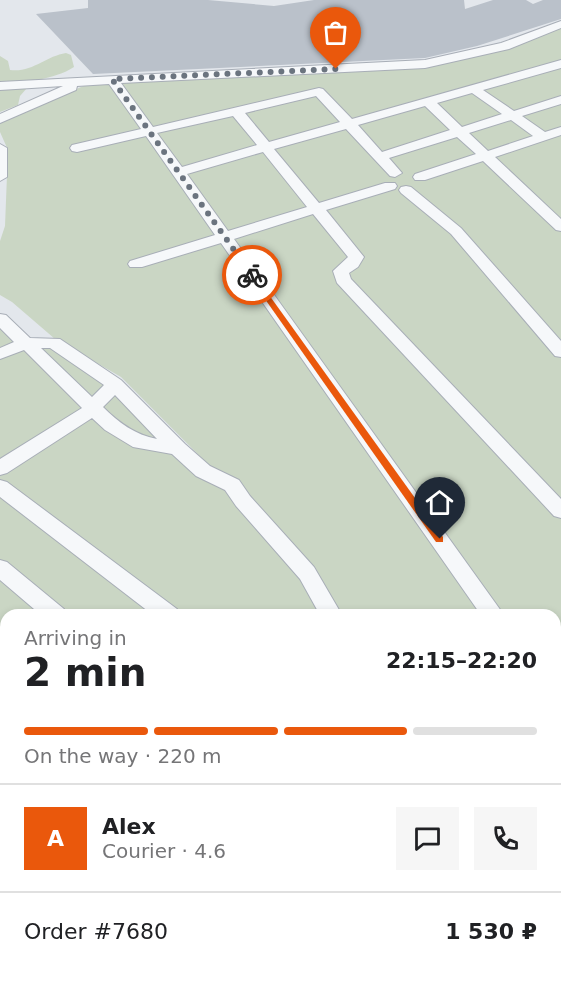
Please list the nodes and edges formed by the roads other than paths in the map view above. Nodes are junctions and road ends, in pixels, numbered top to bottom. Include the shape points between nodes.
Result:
1 (561, 24) edge
2 (561, 64) edge
3 (542, 69) junction
4 (112, 79) junction
5 (86, 81) junction
6 (561, 81) edge
7 (0, 86) edge
8 (474, 89) junction
9 (561, 100) edge
10 (428, 102) junction
11 (236, 111) junction
12 (512, 115) junction
13 (0, 119) edge
14 (350, 125) junction
15 (149, 131) junction
16 (561, 131) edge
17 (459, 132) junction
18 (544, 137) junction
19 (0, 148) edge
20 (76, 148) dead end
21 (266, 148) junction
22 (485, 156) junction
23 (379, 157) junction
24 (178, 172) junction
25 (0, 177) edge
26 (420, 177) junction
27 (392, 180) junction
28 (406, 190) junction
29 (315, 209) junction
30 (561, 227) edge
31 (224, 237) junction
32 (136, 264) dead end
33 (0, 319) edge
34 (26, 343) junction
35 (561, 352) edge
36 (0, 354) edge
37 (115, 384) junction
38 (91, 409) junction
39 (178, 449) junction
40 (0, 468) edge
41 (0, 487) edge
42 (561, 511) edge
43 (0, 568) edge
44 (49, 609) edge
45 (161, 609) edge
46 (328, 609) edge
47 (490, 609) edge

1 - 4 lane via 505,45 425,64
2 - 3 lane
3 - 6 lane
3 - 8 lane
4 - 5 lane
4 - 15 lane
5 - 7 lane
5 - 13 lane
8 - 10 lane
8 - 12 lane
9 - 12 lane
10 - 14 lane
10 - 17 lane
11 - 14 lane via 319,92
11 - 15 lane
11 - 21 lane
12 - 17 lane
12 - 18 lane
14 - 21 lane
14 - 23 lane
15 - 20 lane
15 - 24 lane
16 - 18 lane
17 - 22 lane
17 - 23 lane
18 - 22 lane
19 - 25 lane
21 - 24 lane
21 - 29 lane
22 - 26 lane
22 - 30 lane
23 - 27 lane
24 - 31 lane
26 - 27 lane via 405,172
26 - 28 lane via 421,186
27 - 28 lane
27 - 29 lane
28 - 35 lane via 456,231
29 - 31 lane
29 - 42 lane via 356,257 341,271 343,280
31 - 32 lane
31 - 47 lane
33 - 34 lane
34 - 36 lane
34 - 37 lane via 54,343
34 - 38 lane
37 - 38 lane
37 - 39 lane
38 - 39 lane via 140,442
38 - 40 lane
39 - 46 lane via 203,471 232,485 307,573
41 - 45 lane
43 - 44 lane

